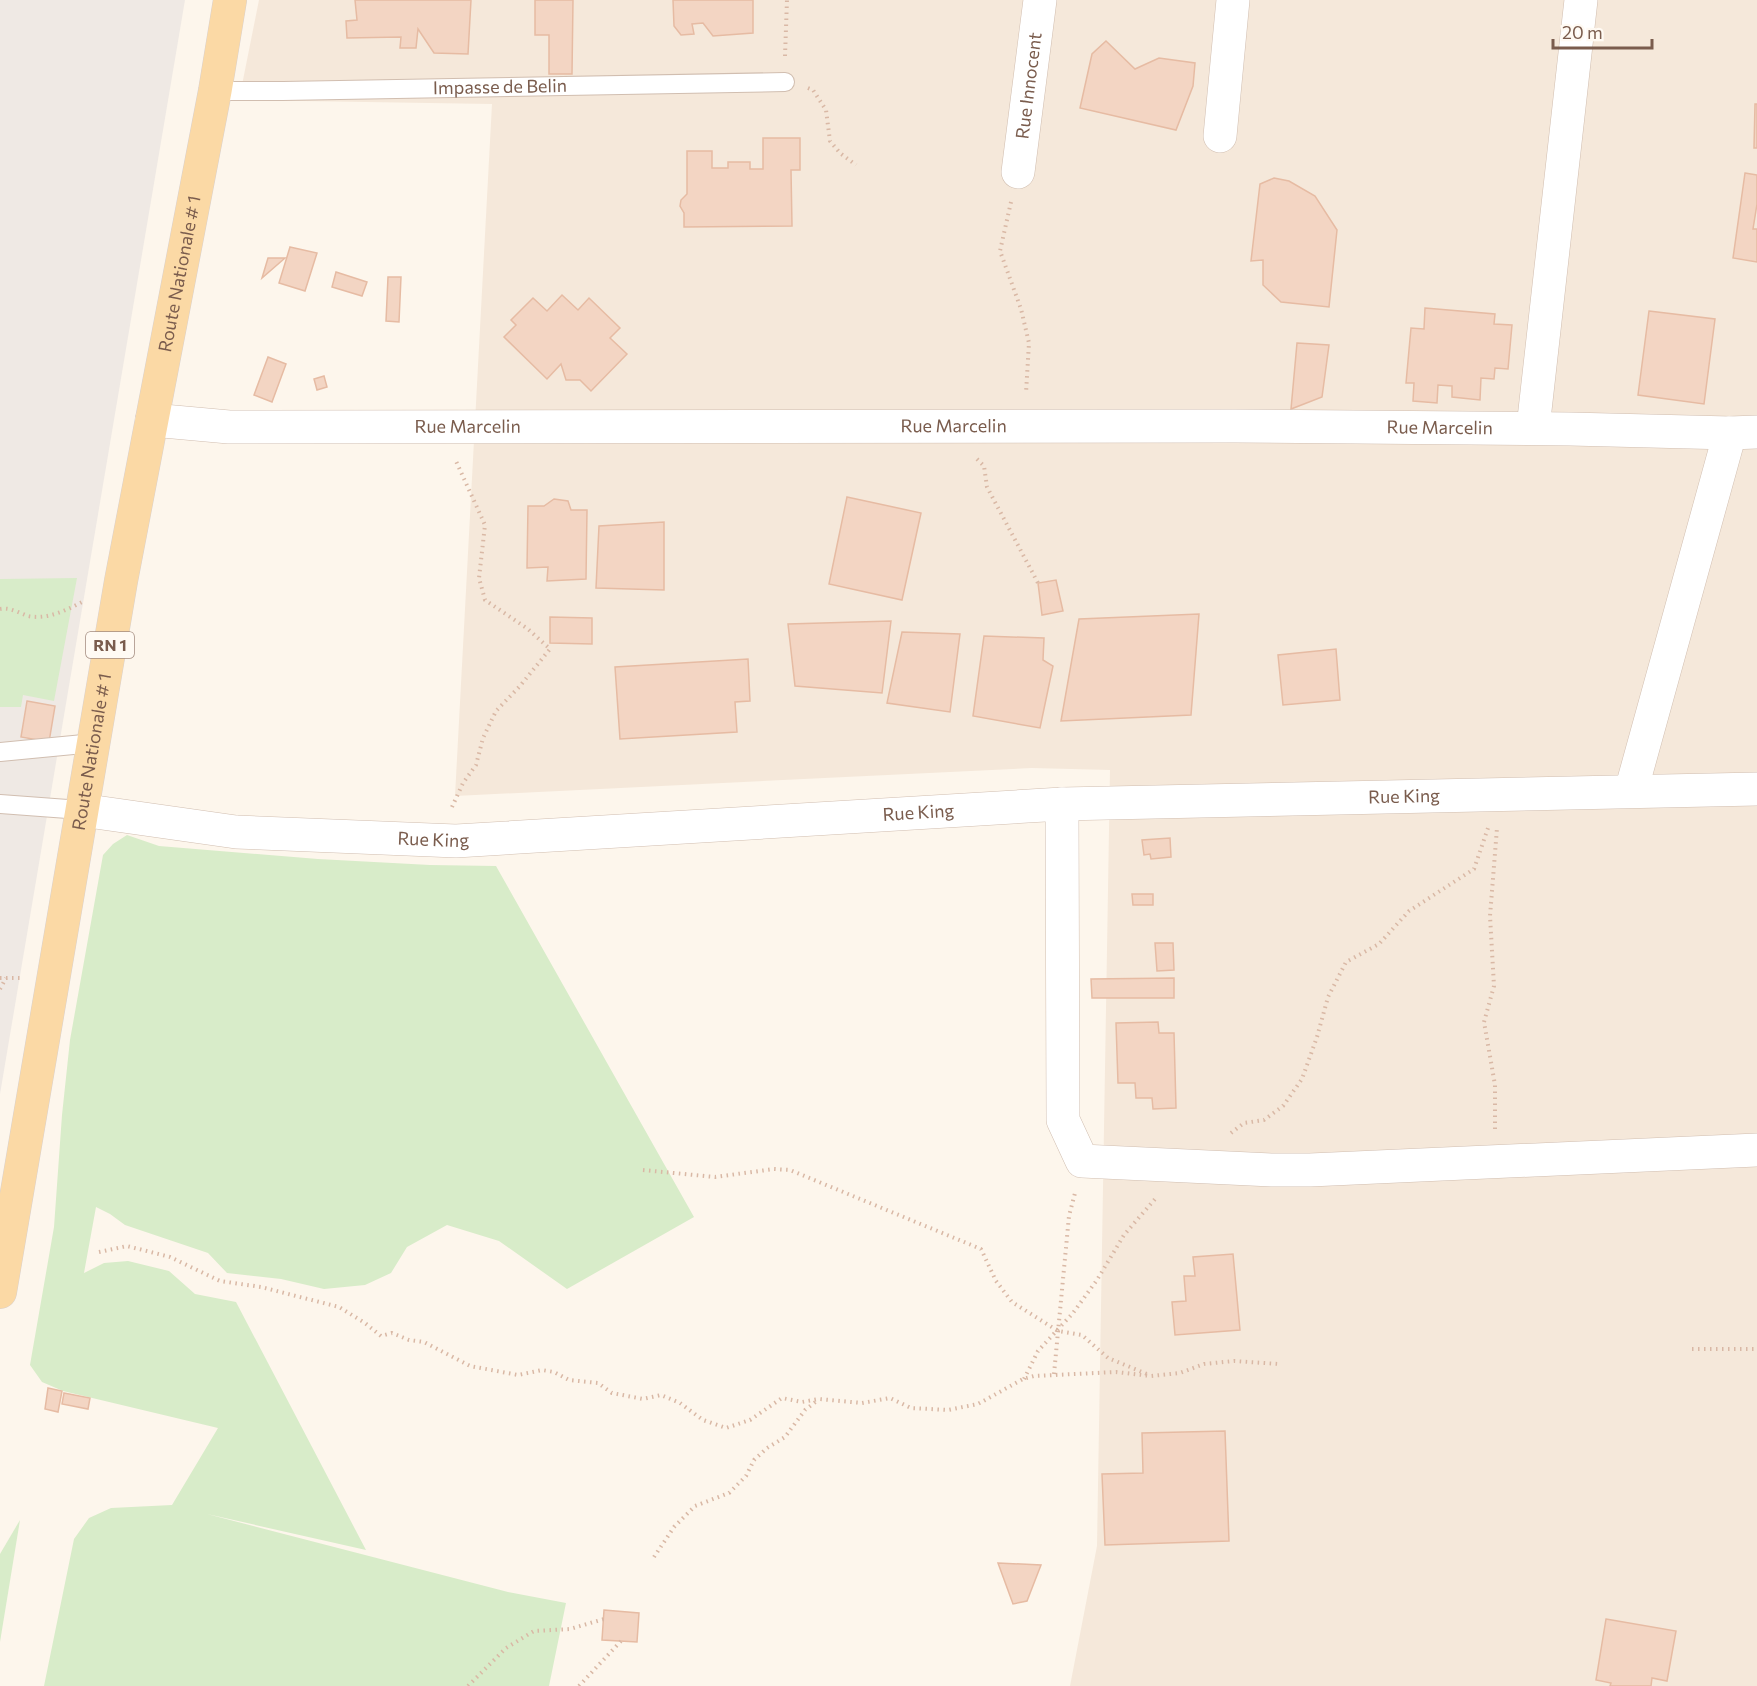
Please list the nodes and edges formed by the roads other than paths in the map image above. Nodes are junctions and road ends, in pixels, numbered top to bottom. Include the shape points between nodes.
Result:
1 (230, 0) edge
2 (1040, 0) edge
3 (1233, 0) edge
4 (1581, 0) edge
5 (785, 82) road end
6 (215, 91) junction
7 (1220, 136) dead end
8 (1018, 172) road end
9 (152, 420) junction
10 (1533, 428) junction
11 (1743, 433) edge
12 (94, 743) junction
13 (0, 752) edge
14 (1757, 789) edge
15 (1631, 791) junction
16 (0, 804) edge
17 (1062, 804) junction
18 (81, 810) junction
19 (1757, 1150) edge
20 (0, 1292) edge

1 - 6 main road, Route Nationale # 1 / RN 1
2 - 8 street, Rue Innocent
3 - 7 street
4 - 10 street
5 - 6 lane, Impasse de Belin
6 - 9 main road, Route Nationale # 1 / RN 1
9 - 10 street, Rue Marcelin via 229,427
9 - 12 main road, Route Nationale # 1 / RN 1
10 - 11 street, Rue Marcelin
11 - 15 street
12 - 13 lane
12 - 18 main road, Route Nationale # 1 / RN 1
14 - 15 street, Rue King
15 - 17 street, Rue King
16 - 18 lane
17 - 18 street, Rue King via 456,841 236,832
17 - 19 street via 1063,1120 1082,1161 1310,1170
18 - 20 main road, Route Nationale # 1 / RN 1

